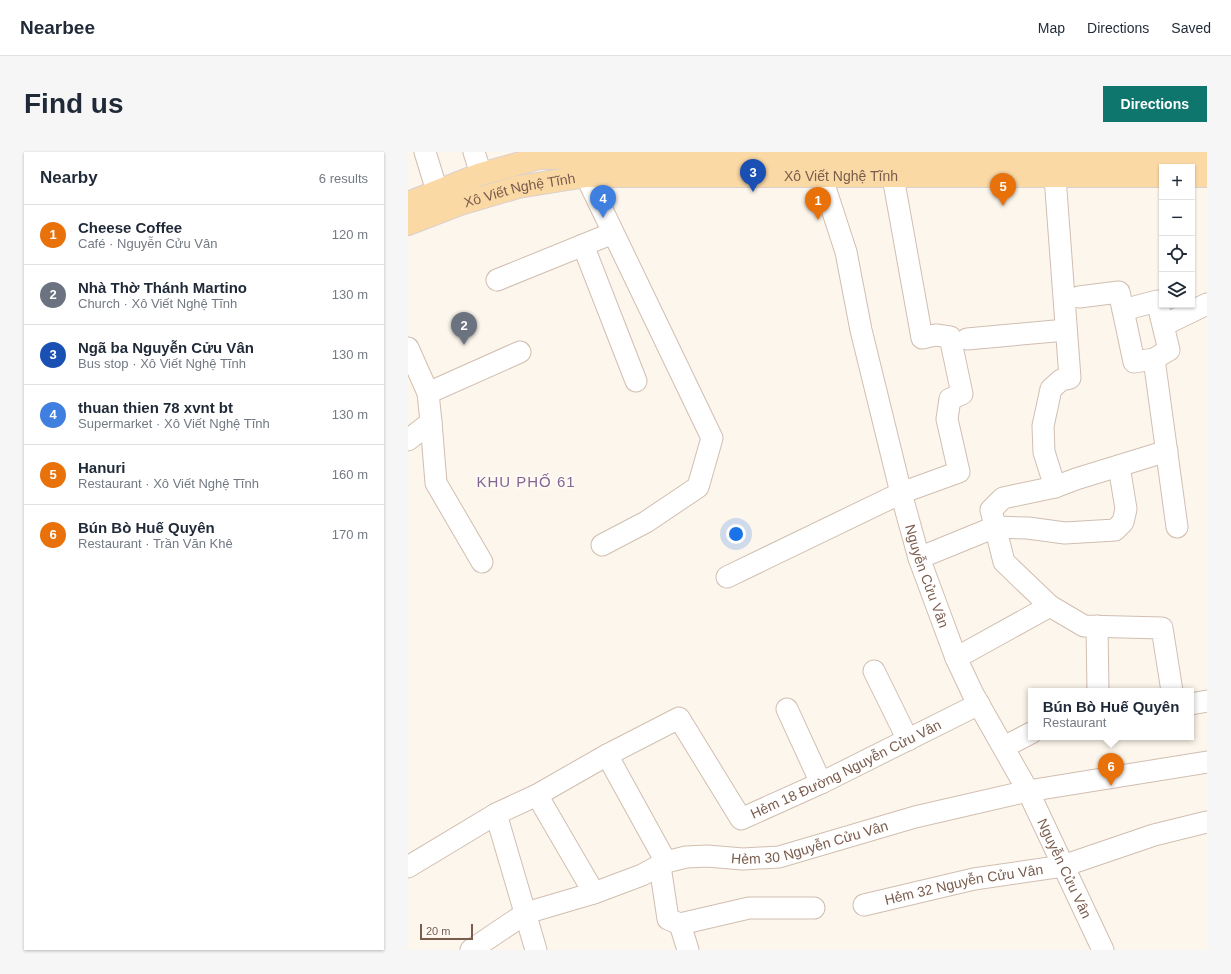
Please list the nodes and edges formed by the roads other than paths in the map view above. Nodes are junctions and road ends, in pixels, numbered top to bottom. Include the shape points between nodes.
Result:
1 (425, 152) edge
2 (474, 152) edge
3 (858, 154) edge
4 (1114, 154) edge
5 (545, 155) edge
6 (814, 156) junction
7 (1207, 157) edge
8 (586, 162) edge
9 (481, 174) junction
10 (821, 176) junction
11 (1159, 176) edge
12 (1195, 176) edge
13 (1207, 176) edge
14 (892, 177) junction
15 (1055, 177) junction
16 (523, 186) junction
17 (437, 192) junction
18 (408, 203) edge
19 (408, 224) edge
20 (613, 233) junction
21 (583, 245) junction
22 (497, 280) dead end
23 (1079, 297) dead end
24 (1207, 304) edge
25 (1123, 310) junction
26 (1164, 325) junction
27 (1066, 330) junction
28 (967, 339) dead end
29 (408, 348) edge
30 (520, 352) dead end
31 (1154, 359) junction
32 (636, 381) dead end
33 (428, 393) junction
34 (431, 422) junction
35 (408, 440) edge
36 (1166, 451) junction
37 (1119, 466) junction
38 (1055, 487) junction
39 (901, 493) junction
40 (995, 527) junction
41 (1177, 527) dead end
42 (602, 545) dead end
43 (919, 558) junction
44 (482, 562) dead end
45 (727, 577) dead end
46 (1050, 606) junction
47 (1096, 626) junction
48 (956, 658) junction
49 (874, 671) dead end
50 (1098, 688) edge
51 (1172, 688) edge
52 (1207, 702) edge
53 (979, 704) junction
54 (1194, 704) edge
55 (788, 709) dead end
56 (1028, 735) edge
57 (908, 740) junction
58 (1004, 747) junction
59 (607, 755) junction
60 (1207, 762) edge
61 (821, 783) junction
62 (1028, 791) junction
63 (537, 796) junction
64 (496, 814) junction
65 (1207, 822) edge
66 (663, 864) junction
67 (1063, 866) junction
68 (408, 867) edge
69 (594, 893) junction
70 (864, 905) dead end
71 (814, 908) dead end
72 (526, 913) junction
73 (680, 924) junction
74 (471, 950) edge
75 (536, 950) edge
76 (688, 950) edge
77 (1103, 950) edge

1 - 17 street
2 - 9 street
3 - 4 main road, Xô Viết Nghệ Tĩnh
3 - 6 main road, Xô Viết Nghệ Tĩnh
4 - 7 main road, Xô Viết Nghệ Tĩnh
5 - 8 main road, Xô Viết Nghệ Tĩnh
5 - 9 main road, Xô Viết Nghệ Tĩnh
5 - 16 main road
6 - 8 main road, Xô Viết Nghệ Tĩnh
6 - 10 street, Nguyễn Cửu Vân
8 - 10 main road, Xô Viết Nghệ Tĩnh
8 - 16 main road, Xô Viết Nghệ Tĩnh
8 - 20 street
9 - 17 main road, Xô Viết Nghệ Tĩnh
10 - 14 main road, Xô Viết Nghệ Tĩnh
10 - 39 street, Nguyễn Cửu Vân via 846,252 861,330
11 - 15 main road, Xô Viết Nghệ Tĩnh
12 - 13 main road
14 - 15 main road, Xô Viết Nghệ Tĩnh
14 - 39 street via 922,338 936,335 950,338 962,394 950,399 947,419 959,472
15 - 27 street
16 - 19 main road, Xô Viết Nghệ Tĩnh via 460,204
17 - 18 main road, Xô Viết Nghệ Tĩnh
20 - 21 street
20 - 42 street via 712,438 698,487 646,522
21 - 22 street
21 - 32 street
23 - 25 street via 1119,292
24 - 26 street
25 - 26 street via 1157,301
25 - 31 street via 1134,362
26 - 31 street via 1169,350
27 - 28 street
27 - 38 street via 1070,378 1061,380 1050,389 1044,426 1044,452
29 - 33 street
30 - 33 street
31 - 36 street
33 - 34 street
34 - 35 street
34 - 44 street via 436,483
36 - 37 street
36 - 41 street
37 - 38 street via 1076,478
37 - 40 street via 1126,508 1123,522 1115,530 1065,533
38 - 40 street via 1003,498 991,510
39 - 43 street, Nguyễn Cửu Vân
39 - 45 street
40 - 43 street
40 - 46 street via 1004,562
43 - 48 street, Nguyễn Cửu Vân
46 - 47 street via 1084,626
46 - 48 street
47 - 50 street
47 - 51 street via 1162,628
48 - 53 street, Nguyễn Cửu Vân
49 - 57 street
52 - 54 street
53 - 57 street, Hẻm 18 Đường Nguyễn Cửu Vân
53 - 58 street, Nguyễn Cửu Vân
55 - 61 street
56 - 58 street
57 - 61 street, Hẻm 18 Đường Nguyễn Cửu Vân
58 - 62 street, Nguyễn Cửu Vân
59 - 61 street, Hẻm 18 Đường Nguyễn Cửu Vân via 679,718 741,819
59 - 63 street
59 - 66 street
60 - 62 street, Hẻm 30 Nguyễn Cửu Vân
62 - 66 street, Hẻm 30 Nguyễn Cửu Vân via 915,817 779,857 686,857
62 - 67 street, Nguyễn Cửu Vân
63 - 64 street
63 - 69 street
64 - 68 street
64 - 72 street
65 - 67 street, Hẻm 32 Nguyễn Cửu Vân via 1154,836
66 - 69 street, Hẻm 30 Nguyễn Cửu Vân via 642,875
66 - 73 street via 668,919
67 - 70 street, Hẻm 32 Nguyễn Cửu Vân via 974,879
67 - 77 street, Nguyễn Cửu Vân
69 - 72 street, Hẻm 30 Nguyễn Cửu Vân
71 - 73 street via 749,908
72 - 74 street, Hẻm 30 Nguyễn Cửu Vân
72 - 75 street
73 - 76 street

